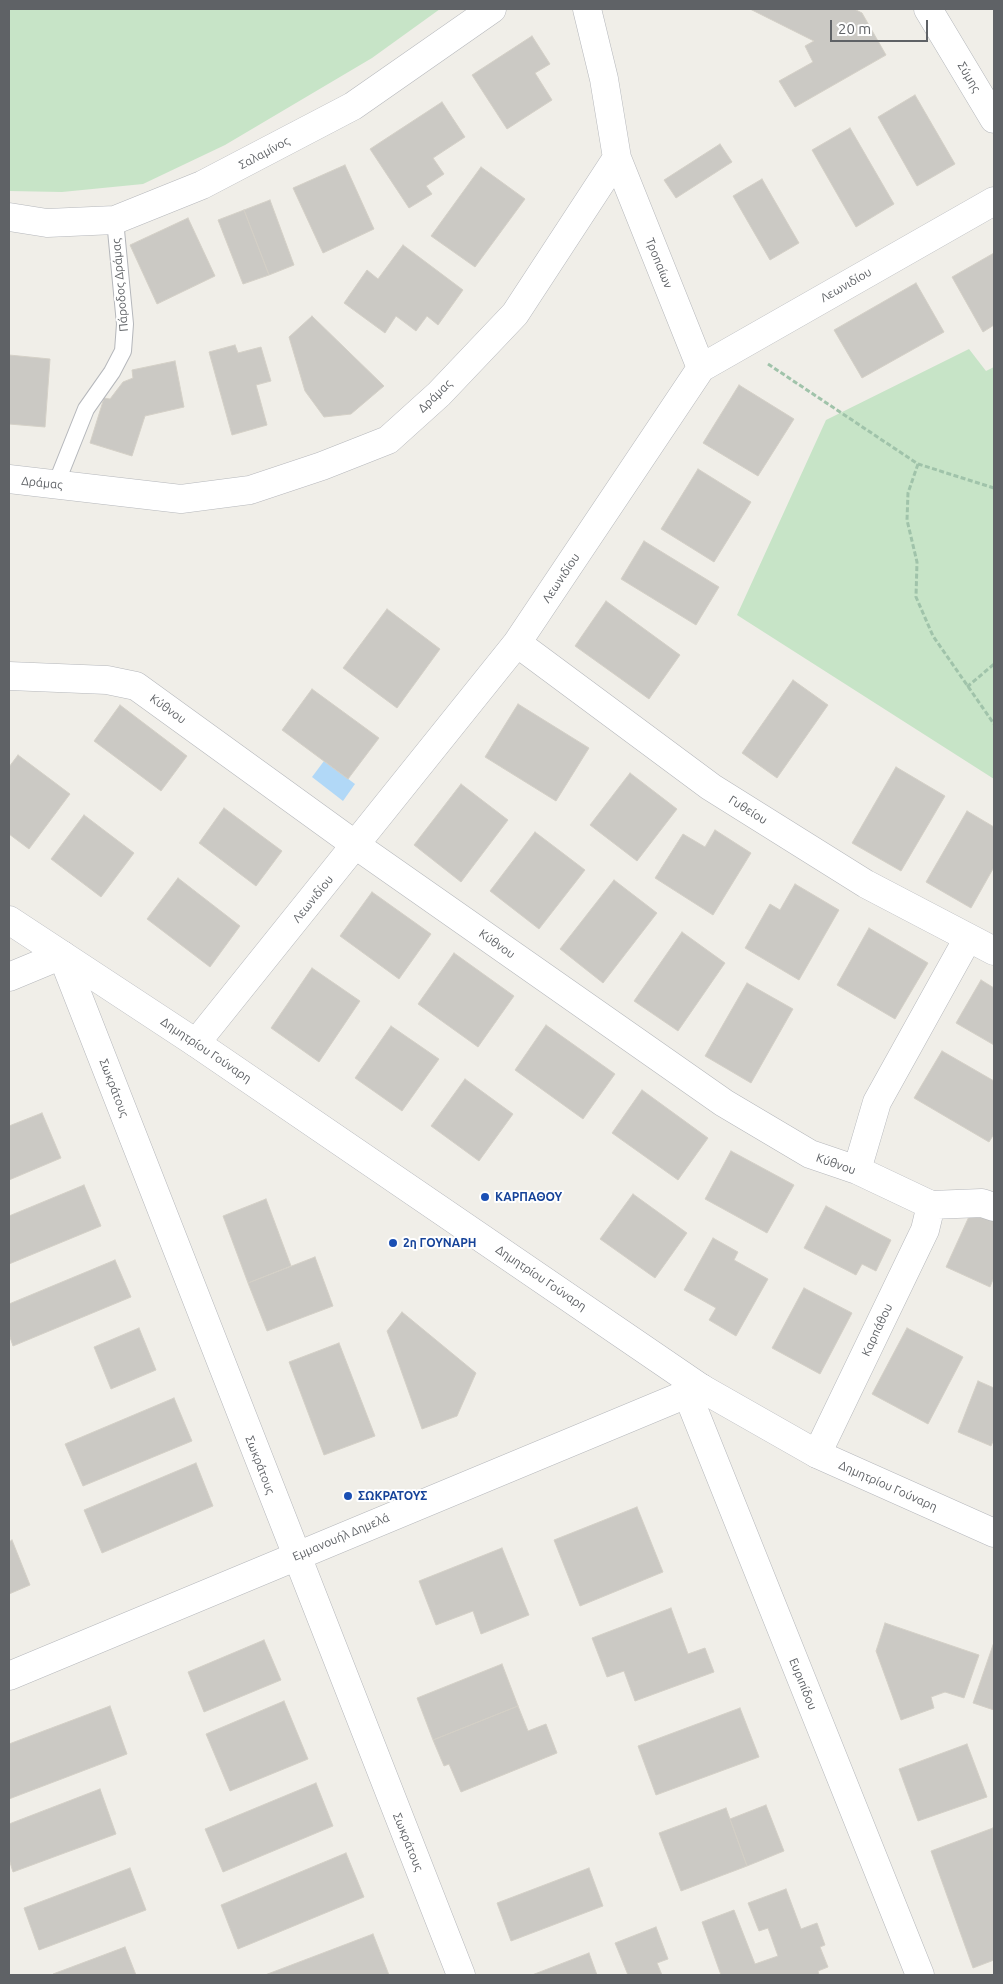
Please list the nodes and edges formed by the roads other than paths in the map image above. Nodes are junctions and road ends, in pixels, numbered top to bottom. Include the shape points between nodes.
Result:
1 (492, 9) edge
2 (587, 9) edge
3 (928, 9) edge
4 (994, 119) edge
5 (617, 158) junction
6 (994, 201) edge
7 (9, 217) edge
8 (114, 220) junction
9 (701, 368) junction
10 (9, 479) edge
11 (56, 484) junction
12 (517, 643) junction
13 (9, 676) edge
14 (356, 846) junction
15 (9, 920) edge
16 (968, 938) junction
17 (994, 951) edge
18 (62, 955) junction
19 (9, 977) edge
20 (196, 1043) junction
21 (857, 1170) junction
22 (931, 1205) junction
23 (994, 1207) edge
24 (694, 1390) junction
25 (818, 1454) junction
26 (994, 1533) edge
27 (296, 1556) junction
28 (9, 1676) edge
29 (461, 1975) edge
30 (920, 1975) edge

1 - 8 street, Σαλαμίνος via 353,106 202,185
2 - 5 street via 604,79
3 - 4 street, Σύμης
5 - 9 street, Τροπαίων
5 - 11 street, Δράμας via 515,314 439,394 388,440 250,490 181,499
6 - 9 street, Λεωνιδίου
7 - 8 street, Σαλαμίνος via 47,223
8 - 11 lane, Πάροδος Δράμας via 125,324 123,351 86,409
9 - 12 street, Λεωνιδίου
10 - 11 street, Δράμας
12 - 14 street, Λεωνιδίου
12 - 16 street, Γυθείου via 711,787 866,884
13 - 14 street, Κύθνου via 106,680 136,686
14 - 20 street, Λεωνιδίου
14 - 21 street, Κύθνου via 724,1103 810,1154
15 - 18 street, Δημητρίου Γούναρη
16 - 17 street, Γυθείου
16 - 21 street via 878,1102
18 - 19 street
18 - 20 street, Δημητρίου Γούναρη
18 - 27 street, Σωκράτους
20 - 24 street, Δημητρίου Γούναρη
21 - 22 street, Κύθνου
22 - 23 street, Κύθνου via 982,1203
22 - 25 street, Καρπάθου via 925,1230
24 - 25 street, Δημητρίου Γούναρη
24 - 27 street, Εμμανουήλ Δημελά
24 - 30 street, Ευριπίδου
25 - 26 street, Δημητρίου Γούναρη
27 - 28 street, Εμμανουήλ Δημελά
27 - 29 street, Σωκράτους

